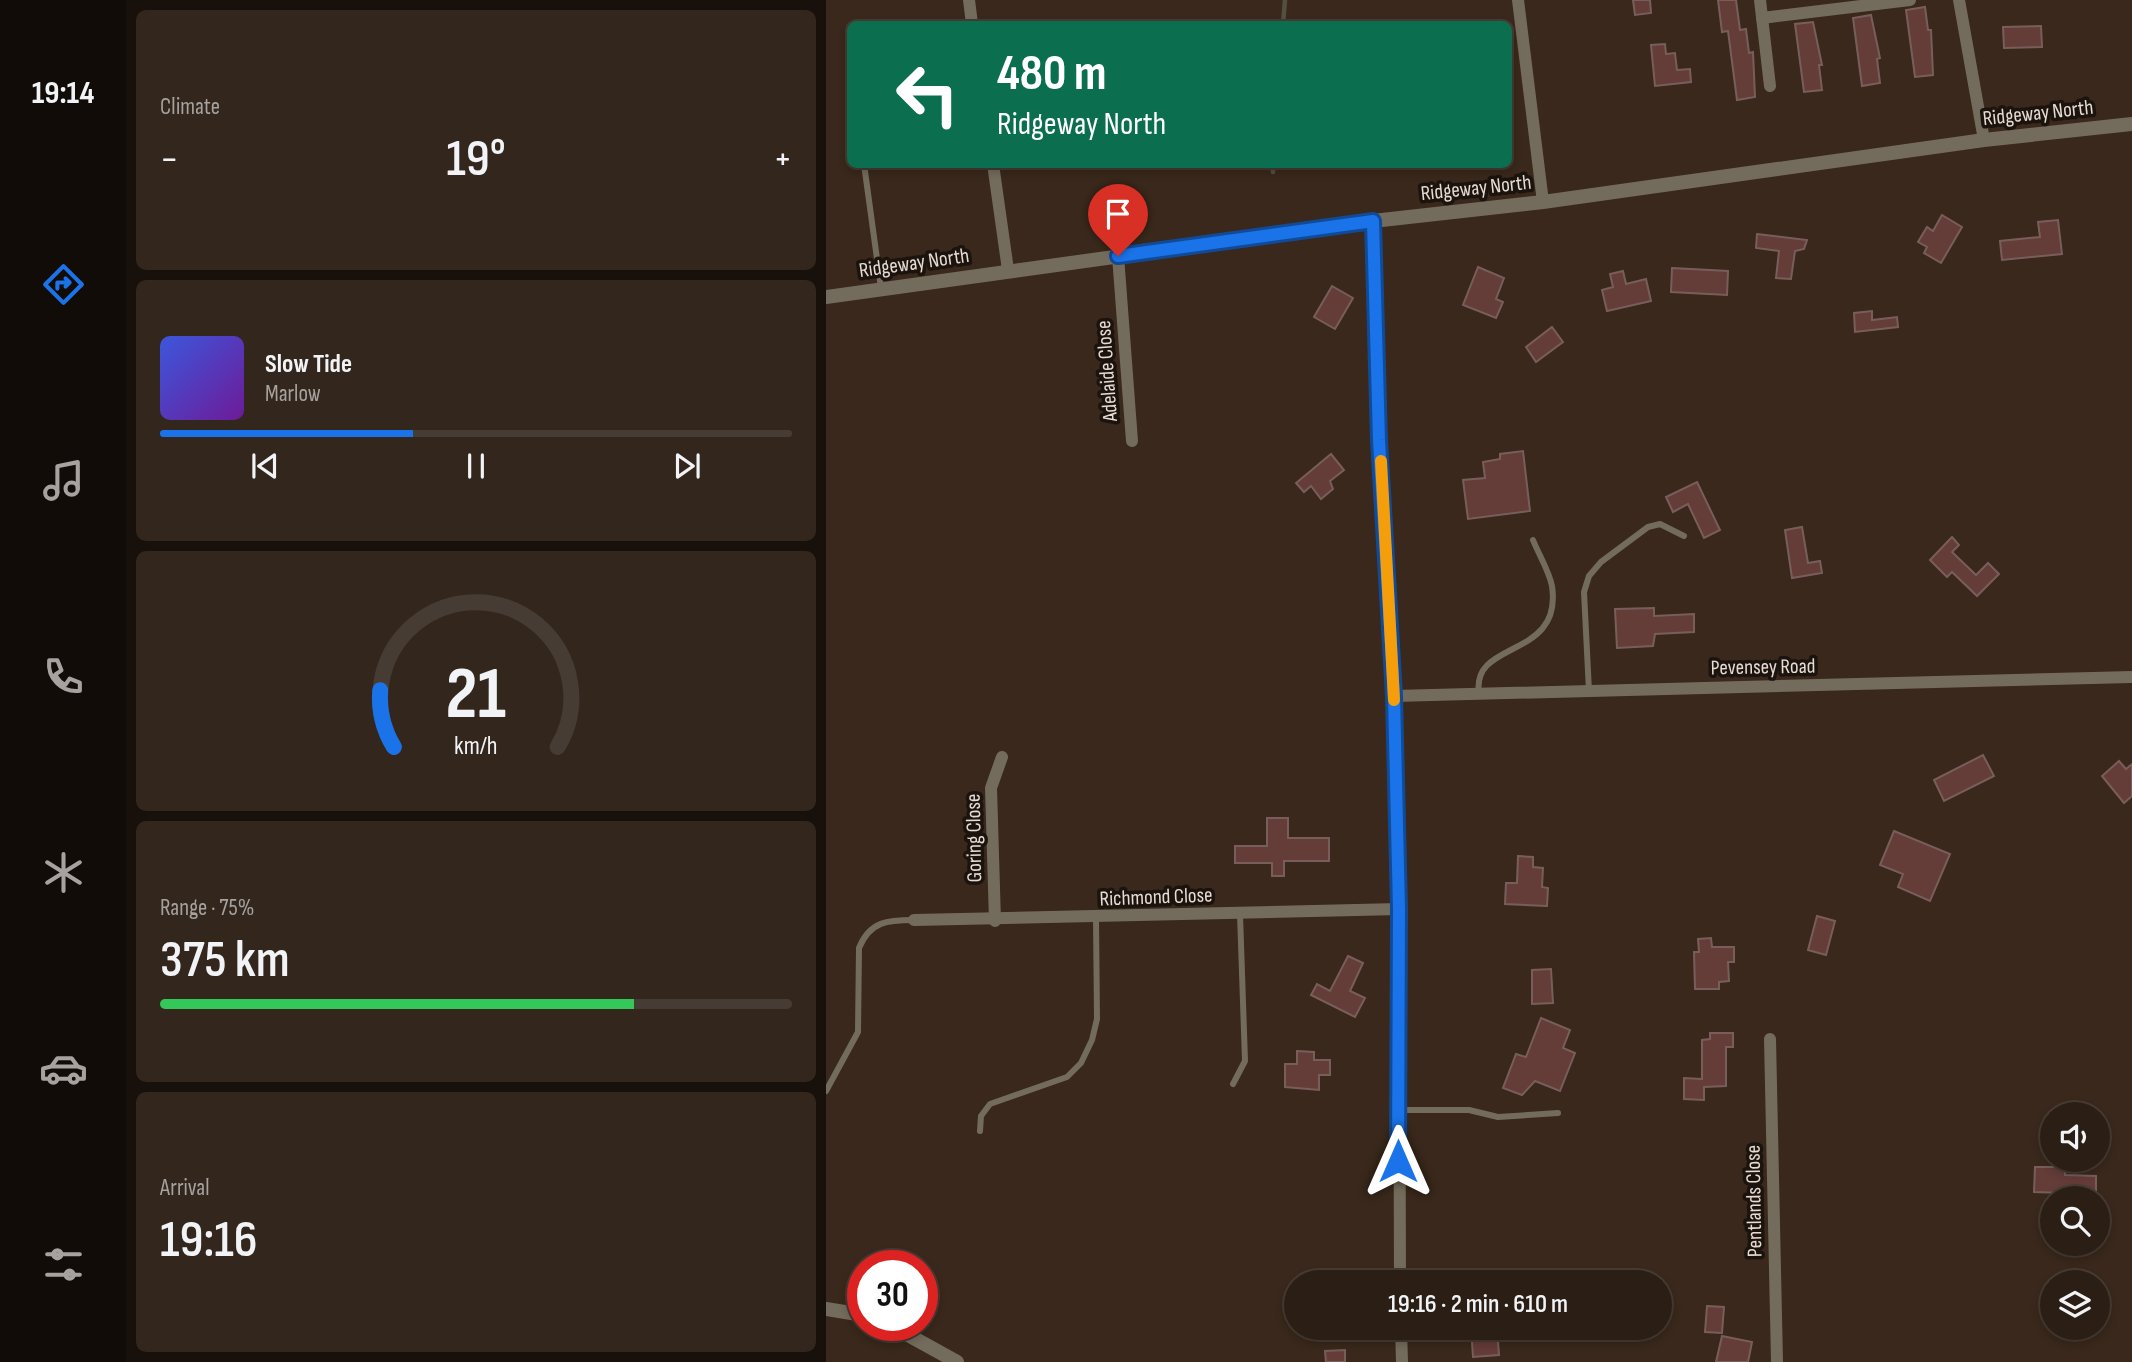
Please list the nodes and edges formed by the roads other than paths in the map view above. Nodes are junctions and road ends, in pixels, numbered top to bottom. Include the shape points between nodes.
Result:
1 (969, 0) edge
2 (1518, 0) edge
3 (1760, 0) edge
4 (1909, 0) edge
5 (1959, 0) edge
6 (1870, 3) edge
7 (1811, 7) edge
8 (1762, 18) junction
9 (972, 21) edge
10 (1770, 86) dead end
11 (2132, 124) edge
12 (1984, 140) junction
13 (865, 168) edge
14 (994, 168) edge
15 (1543, 202) junction
16 (1373, 221) junction
17 (1118, 256) junction
18 (1008, 270) junction
19 (881, 289) junction
20 (826, 297) edge
21 (1132, 441) dead end
22 (1684, 536) dead end
23 (1533, 540) dead end
24 (2132, 677) edge
25 (1589, 691) junction
26 (1479, 693) junction
27 (1394, 696) junction
28 (1002, 757) dead end
29 (1399, 909) junction
30 (1240, 914) junction
31 (1096, 918) junction
32 (914, 920) joint
33 (995, 920) junction
34 (1770, 1039) dead end
35 (1233, 1084) dead end
36 (826, 1091) edge
37 (1398, 1110) junction
38 (1558, 1113) dead end
39 (980, 1131) dead end
40 (1400, 1270) edge
41 (826, 1310) edge
42 (847, 1313) edge
43 (1402, 1340) edge
44 (919, 1341) edge
45 (956, 1362) edge
46 (1402, 1362) edge
47 (1777, 1362) edge

1 - 9 street
2 - 15 street
3 - 8 street
4 - 6 street
5 - 12 street
6 - 7 street
7 - 8 street
8 - 10 street
11 - 12 street, Ridgeway North
12 - 15 street, Ridgeway North
13 - 19 lane
14 - 18 street
15 - 16 street, Ridgeway North
16 - 17 street, Ridgeway North
16 - 27 street via 1379,440
17 - 18 street, Ridgeway North
17 - 21 street, Adelaide Close
18 - 19 street, Ridgeway North
19 - 20 street, Ridgeway North
22 - 25 lane via 1660,524 1648,527 1589,576 1584,592
23 - 26 lane via 1552,583 1552,616 1542,631 1482,668 1477,680
24 - 25 street, Pevensey Road
25 - 26 street, Pevensey Road
26 - 27 street, Pevensey Road
27 - 29 street
28 - 33 street, Goring Close via 991,788
29 - 30 street, Richmond Close
29 - 37 street
30 - 31 street, Richmond Close
30 - 35 lane via 1245,1061
31 - 33 street, Richmond Close
31 - 39 lane via 1097,1019 1080,1063 1067,1077 990,1104 981,1116
32 - 33 street, Richmond Close
32 - 36 lane via 877,923 864,936 858,958 858,1032
34 - 47 street, Pentlands Close
37 - 38 lane via 1469,1110 1498,1117
37 - 40 street
41 - 42 street
43 - 46 street
44 - 45 street

